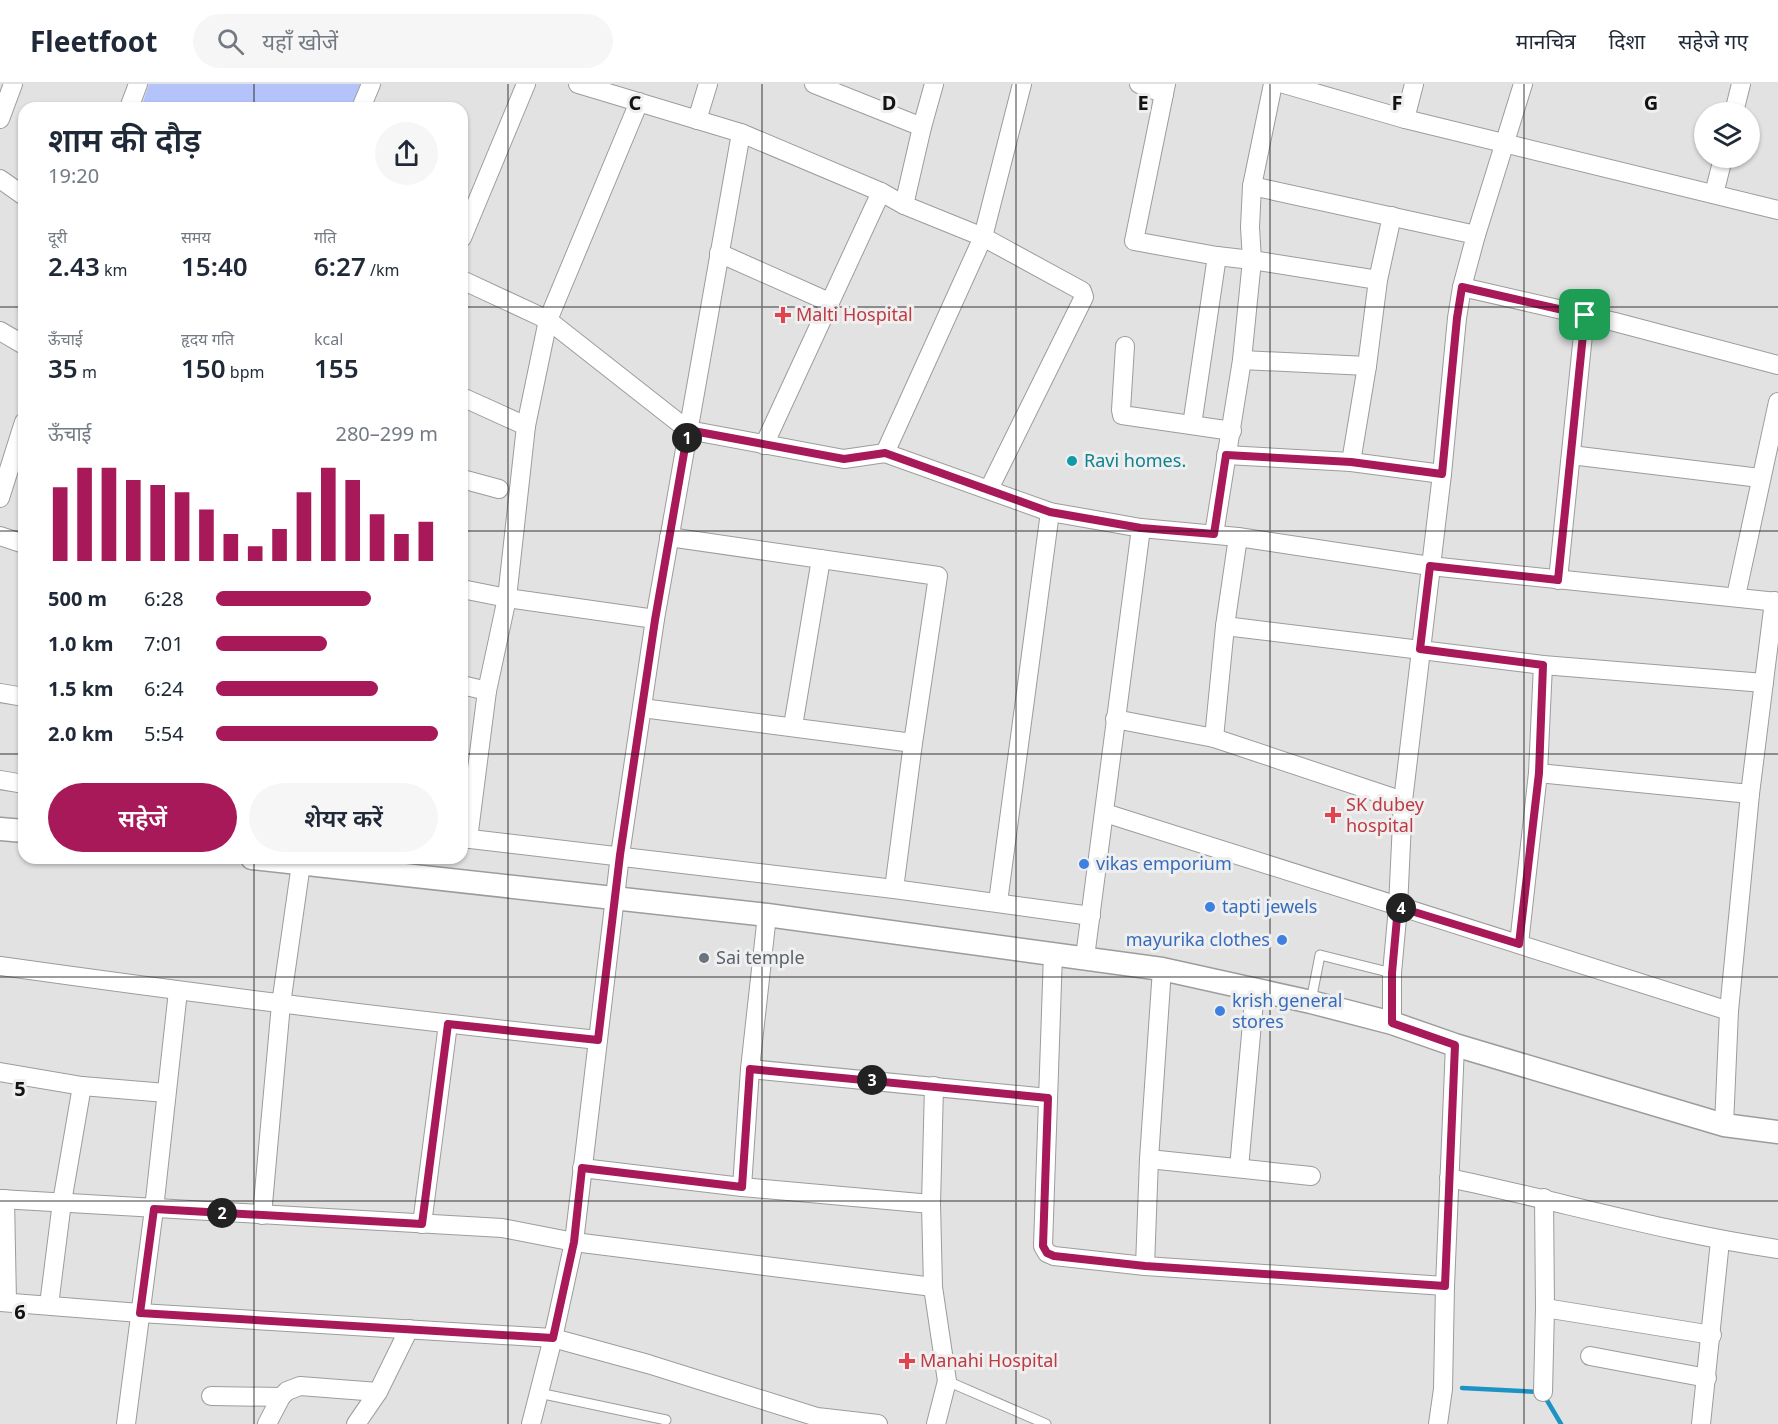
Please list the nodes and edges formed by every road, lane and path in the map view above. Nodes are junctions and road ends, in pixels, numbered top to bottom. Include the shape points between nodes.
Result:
1 (13, 84) edge
2 (138, 84) edge
3 (371, 84) edge
4 (525, 84) edge
5 (578, 84) edge
6 (708, 84) edge
7 (814, 84) edge
8 (934, 84) edge
9 (1022, 84) edge
10 (1139, 84) edge
11 (1273, 84) edge
12 (1284, 84) edge
13 (1414, 84) edge
14 (1523, 84) edge
15 (1741, 84) edge
16 (836, 88) edge
17 (1165, 89) edge
18 (131, 102) edge
19 (364, 102) edge
20 (639, 102) junction
21 (1736, 102) edge
22 (0, 118) edge
23 (1405, 118) junction
24 (697, 120) junction
25 (922, 127) junction
26 (741, 133) junction
27 (1505, 142) junction
28 (1720, 168) edge
29 (0, 180) edge
30 (1252, 186) junction
31 (18, 192) edge
32 (881, 192) junction
33 (1714, 194) junction
34 (904, 205) junction
35 (1778, 210) edge
36 (1392, 216) junction
37 (468, 223) edge
38 (1476, 236) junction
39 (983, 237) junction
40 (719, 253) junction
41 (1217, 256) junction
42 (1252, 260) junction
43 (1378, 280) junction
44 (468, 283) edge
45 (1462, 287) junction
46 (829, 302) junction
47 (1585, 315) junction
48 (548, 320) junction
49 (0, 331) edge
50 (18, 342) edge
51 (1125, 346) dead end
52 (1242, 360) junction
53 (1778, 365) edge
54 (1367, 366) junction
55 (468, 401) edge
56 (1778, 402) edge
57 (1192, 425) junction
58 (526, 426) junction
59 (688, 430) junction
60 (1232, 431) junction
61 (18, 441) edge
62 (764, 445) junction
63 (885, 453) junction
64 (1226, 455) junction
65 (1571, 455) junction
66 (1351, 462) junction
67 (1442, 474) junction
68 (1760, 478) junction
69 (468, 481) edge
70 (499, 489) dead end
71 (989, 489) junction
72 (0, 498) edge
73 (1050, 512) junction
74 (1141, 528) junction
75 (1214, 534) junction
76 (0, 536) edge
77 (669, 537) junction
78 (1238, 537) junction
79 (18, 542) edge
80 (821, 560) junction
81 (1430, 566) junction
82 (1558, 580) junction
83 (468, 590) edge
84 (1736, 596) junction
85 (507, 598) junction
86 (1776, 601) edge
87 (655, 620) junction
88 (1225, 626) junction
89 (1420, 649) junction
90 (1543, 665) junction
91 (1764, 683) junction
92 (468, 686) edge
93 (487, 691) junction
94 (0, 693) edge
95 (18, 696) edge
96 (642, 708) junction
97 (1115, 719) junction
98 (793, 726) junction
99 (1214, 738) junction
100 (912, 743) junction
101 (1539, 773) junction
102 (0, 780) edge
103 (18, 783) edge
104 (1750, 794) junction
105 (1402, 801) junction
106 (1105, 813) junction
107 (468, 818) edge
108 (0, 829) edge
109 (18, 830) edge
110 (468, 838) edge
111 (620, 855) junction
112 (301, 864) joint
113 (894, 889) junction
114 (616, 899) junction
115 (998, 903) junction
116 (1398, 907) junction
117 (766, 915) junction
118 (1090, 916) junction
119 (1519, 944) junction
120 (1053, 954) junction
121 (1085, 957) junction
122 (0, 966) edge
123 (1162, 969) junction
124 (1392, 973) junction
125 (1255, 990) junction
126 (178, 991) junction
127 (1311, 1002) junction
128 (281, 1004) junction
129 (1729, 1011) junction
130 (1392, 1023) junction
131 (448, 1024) junction
132 (598, 1040) junction
133 (1455, 1045) junction
134 (750, 1069) junction
135 (0, 1072) edge
136 (82, 1086) junction
137 (934, 1086) junction
138 (166, 1093) junction
139 (1048, 1098) junction
140 (1724, 1125) junction
141 (1778, 1132) edge
142 (1149, 1159) junction
143 (582, 1168) junction
144 (1239, 1168) junction
145 (1311, 1176) dead end
146 (1449, 1178) junction
147 (742, 1187) junction
148 (1544, 1198) junction
149 (2, 1199) edge
150 (62, 1202) junction
151 (931, 1204) junction
152 (154, 1209) junction
153 (262, 1215) junction
154 (422, 1224) junction
155 (1720, 1241) junction
156 (574, 1242) junction
157 (1778, 1250) edge
158 (1145, 1266) junction
159 (1445, 1286) junction
160 (933, 1287) junction
161 (4, 1302) edge
162 (49, 1305) junction
163 (1545, 1308) junction
164 (140, 1313) junction
165 (409, 1329) junction
166 (1712, 1335) junction
167 (553, 1338) junction
168 (1590, 1356) dead end
169 (1707, 1378) junction
170 (946, 1381) junction
171 (378, 1392) junction
172 (1543, 1392) dead end
173 (539, 1394) junction
174 (211, 1396) dead end
175 (281, 1397) junction
176 (633, 1413) junction
177 (666, 1419) dead end
178 (1439, 1419) edge
179 (126, 1424) edge
180 (267, 1424) edge
181 (356, 1424) edge
182 (531, 1424) edge
183 (629, 1424) edge
184 (878, 1424) edge
185 (936, 1424) edge
186 (1046, 1424) edge
187 (1701, 1424) edge

1 - 22 street
2 - 18 street
3 - 19 street
4 - 37 street
5 - 20 street
6 - 24 street
7 - 16 street
8 - 25 street
9 - 39 street
10 - 17 street
11 - 30 street
12 - 23 street
13 - 23 street
14 - 27 street
15 - 21 street
16 - 25 street
17 - 41 street via 1134,241
20 - 24 street
20 - 48 street
23 - 27 street
24 - 26 street
25 - 34 street
26 - 32 street
26 - 40 street
27 - 33 street
27 - 38 street
28 - 33 street
29 - 31 street
30 - 36 street
30 - 42 street
32 - 34 street
32 - 46 street
33 - 35 street
34 - 39 street
36 - 38 street
36 - 43 street
38 - 45 street
39 - 63 street
39 - 71 street via 1084,294
40 - 46 street
40 - 59 street
41 - 42 street
41 - 57 street
42 - 43 street
42 - 52 street
43 - 54 street
44 - 48 street
45 - 47 street
45 - 67 street
46 - 62 street
47 - 53 street
47 - 65 street
48 - 58 street
48 - 59 street
49 - 50 street
51 - 57 street via 1122,415
52 - 54 street
52 - 60 street
54 - 66 street
55 - 58 street
56 - 68 street
57 - 60 street
58 - 85 street
59 - 62 street
59 - 77 street
60 - 64 street
61 - 72 street
62 - 63 street via 844,459
63 - 71 street
64 - 66 street
64 - 75 street
65 - 68 street
65 - 82 street
66 - 67 street
67 - 81 street
68 - 84 street
69 - 70 street
71 - 73 street
73 - 74 street
73 - 115 street
74 - 75 street
74 - 97 street
75 - 78 street
76 - 79 street
77 - 80 street
77 - 87 street
78 - 81 street
78 - 88 street
80 - 98 street
80 - 100 street via 938,576
81 - 82 street
81 - 89 street
82 - 84 street
83 - 85 street
84 - 86 street
85 - 87 street
85 - 93 street
86 - 91 street
87 - 96 street
88 - 89 street
88 - 99 street
89 - 90 street
89 - 105 street
90 - 91 street
90 - 101 street
91 - 104 street
92 - 93 street
93 - 107 street
94 - 95 street
96 - 98 street
96 - 111 street
97 - 99 street
97 - 106 street
98 - 100 street
99 - 105 street
100 - 113 street
101 - 104 street
101 - 119 street
102 - 103 street
104 - 129 street
105 - 116 street
106 - 116 street
106 - 118 street
108 - 109 street
110 - 111 street
111 - 113 street
111 - 114 street
112 - 114 street
112 - 128 street
113 - 115 street
114 - 117 street
114 - 132 street
115 - 118 street
116 - 119 street
116 - 124 street
117 - 120 street
117 - 134 street
118 - 121 street
119 - 129 street
120 - 121 street
120 - 139 street
121 - 123 street
122 - 126 street
123 - 125 street
123 - 142 street
124 - 127 lane via 1320,956
124 - 130 street
125 - 127 street
125 - 144 street
126 - 128 street
126 - 138 street
127 - 130 street
128 - 131 street
128 - 153 street
129 - 140 street
130 - 133 street
131 - 132 street
131 - 154 street
132 - 143 street
133 - 140 street
133 - 146 street
134 - 137 street
134 - 147 street
135 - 136 street
136 - 138 street
136 - 150 street
137 - 139 street
137 - 151 street
138 - 152 street
139 - 158 street via 1043,1246 1047,1253
140 - 141 street
142 - 144 street
142 - 158 street
143 - 147 street
143 - 156 street
144 - 145 street
146 - 148 street
146 - 159 street
147 - 151 street
148 - 155 street
148 - 163 street
149 - 150 street
149 - 161 street
150 - 152 street
150 - 162 street
151 - 160 street
152 - 153 street
152 - 164 street
153 - 154 street
154 - 156 street via 502,1228
155 - 157 street
155 - 166 street
156 - 160 street
156 - 167 street
158 - 159 street
159 - 178 street
160 - 170 street
161 - 162 street
162 - 164 street
163 - 166 street
163 - 172 street
164 - 165 street
164 - 179 street
165 - 167 street
165 - 171 street
166 - 169 street
167 - 173 street
167 - 184 street via 817,1417
168 - 169 street
169 - 187 street
170 - 185 street
170 - 186 lane
171 - 175 street via 300,1386
171 - 181 street
173 - 176 lane
173 - 182 street
174 - 175 street
175 - 180 street
176 - 177 lane
176 - 183 lane

